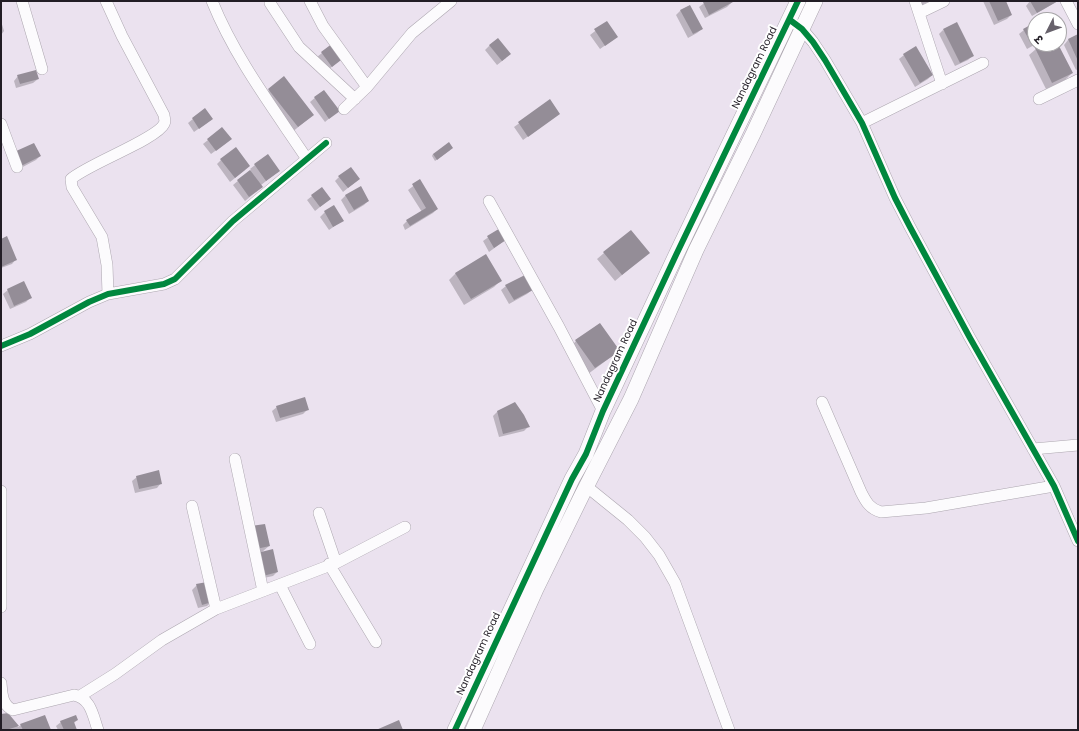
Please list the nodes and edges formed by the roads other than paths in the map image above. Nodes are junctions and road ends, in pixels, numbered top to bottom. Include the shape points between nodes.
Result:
1 (22, 1) edge
2 (106, 1) edge
3 (212, 1) edge
4 (310, 1) edge
5 (451, 1) edge
6 (798, 1) edge
7 (815, 1) edge
8 (915, 1) edge
9 (944, 1) edge
10 (1066, 1) edge
11 (270, 3) dead end
12 (919, 13) junction
13 (790, 20) junction
14 (1078, 24) edge
15 (802, 29) junction
16 (983, 63) dead end
17 (42, 69) dead end
18 (1078, 80) edge
19 (942, 84) junction
20 (368, 86) junction
21 (355, 99) junction
22 (1039, 99) dead end
23 (344, 109) dead end
24 (862, 123) junction
25 (1, 124) edge
26 (326, 143) dead end
27 (307, 159) junction
28 (17, 167) dead end
29 (489, 201) dead end
30 (108, 294) junction
31 (646, 319) junction
32 (663, 326) junction
33 (1, 346) edge
34 (822, 402) dead end
35 (603, 411) junction
36 (1078, 445) edge
37 (1033, 449) junction
38 (235, 459) dead end
39 (586, 486) junction
40 (1054, 486) junction
41 (1, 491) edge
42 (192, 506) dead end
43 (318, 513) dead end
44 (405, 527) dead end
45 (1078, 540) edge
46 (332, 564) junction
47 (538, 568) junction
48 (280, 585) junction
49 (263, 591) junction
50 (1, 607) edge
51 (216, 609) junction
52 (376, 642) dead end
53 (310, 644) dead end
54 (486, 664) junction
55 (500, 670) junction
56 (1, 684) edge
57 (80, 696) junction
58 (3, 708) edge
59 (98, 730) edge
60 (455, 730) edge
61 (472, 730) edge
62 (729, 730) edge

1 - 17 street
2 - 30 street via 165,121 164,125 144,140 71,179 72,187 102,237 107,265
3 - 27 street via 244,64
4 - 20 street via 323,26
5 - 20 street via 412,33
6 - 13 street, Nandagram Road
7 - 15 street, Nandagram Road
8 - 12 street
9 - 12 street
10 - 14 street
11 - 21 street via 299,47
12 - 19 street
13 - 15 street
13 - 31 street, Nandagram Road
15 - 24 street via 825,60
15 - 32 street, Nandagram Road via 696,250
16 - 19 street
18 - 22 street
19 - 24 street
20 - 21 street
21 - 23 street
24 - 37 street via 910,227
25 - 28 street
26 - 27 street
27 - 30 street via 233,222 175,279 164,284
29 - 35 street via 560,327
30 - 33 street
31 - 32 street
31 - 35 street, Nandagram Road
32 - 39 street, Nandagram Road via 631,399
34 - 40 street via 861,492 874,510 881,512 926,508
35 - 47 street, Nandagram Road via 586,454 572,479
36 - 37 street
37 - 40 street
38 - 49 street
39 - 47 street, Nandagram Road
39 - 62 street via 628,520 645,538 675,582
40 - 45 street
41 - 50 street
42 - 51 street
43 - 46 street
44 - 46 street
46 - 48 street
46 - 52 street
47 - 54 street, Nandagram Road
47 - 55 street, Nandagram Road
48 - 49 street
48 - 53 street
49 - 51 street
51 - 57 street via 162,640
54 - 55 street
54 - 60 street, Nandagram Road
55 - 61 street, Nandagram Road
56 - 58 street
57 - 58 street via 74,695 19,710
57 - 59 street via 90,708

